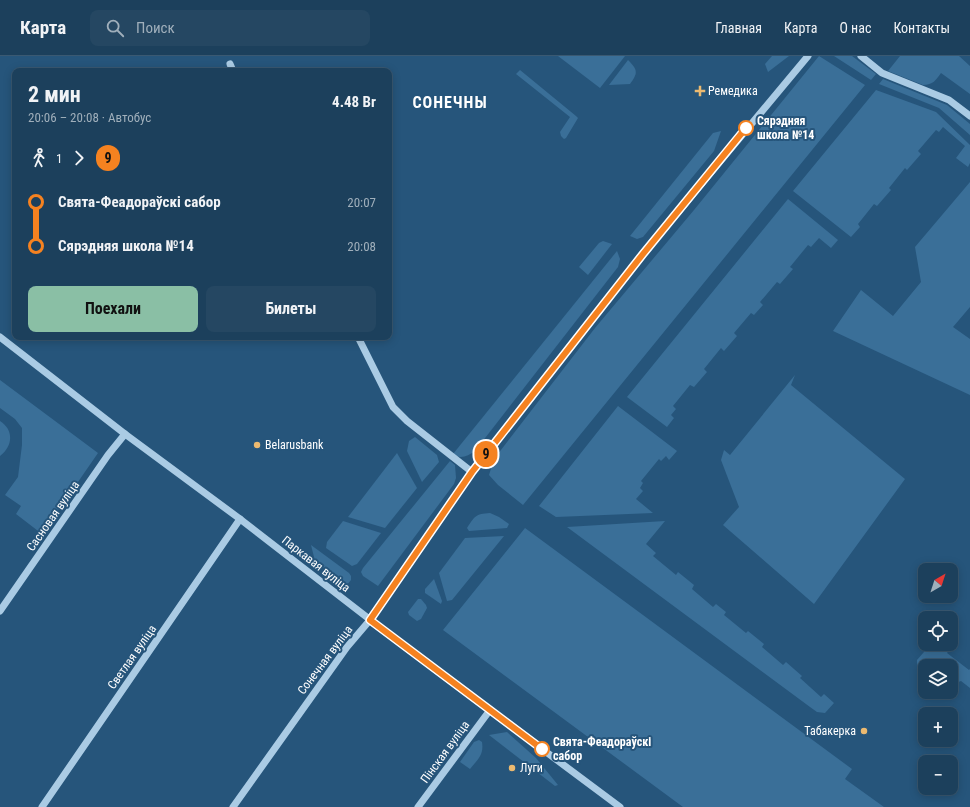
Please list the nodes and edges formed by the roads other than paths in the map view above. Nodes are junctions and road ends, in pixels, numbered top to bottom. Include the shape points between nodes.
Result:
1 (808, 56) edge
2 (861, 56) edge
3 (970, 116) edge
4 (0, 337) edge
5 (359, 340) edge
6 (125, 434) junction
7 (472, 472) junction
8 (240, 519) junction
9 (0, 611) edge
10 (370, 620) junction
11 (490, 710) junction
12 (42, 807) edge
13 (233, 807) edge
14 (418, 807) edge
15 (620, 807) edge

1 - 7 street, Сонечная вуліца via 643,254
2 - 3 street via 882,73 949,100
4 - 6 street, Паркавая вуліца
5 - 7 street via 392,407
6 - 8 street, Паркавая вуліца
6 - 9 street, Сасновая вуліца
7 - 10 street, Сонечная вуліца
8 - 10 street, Паркавая вуліца
8 - 12 street, Светлая вуліца
10 - 11 street, Паркавая вуліца
10 - 13 street, Сонечная вуліца via 347,647
11 - 14 street, Пінская вуліца
11 - 15 street, Паркавая вуліца

